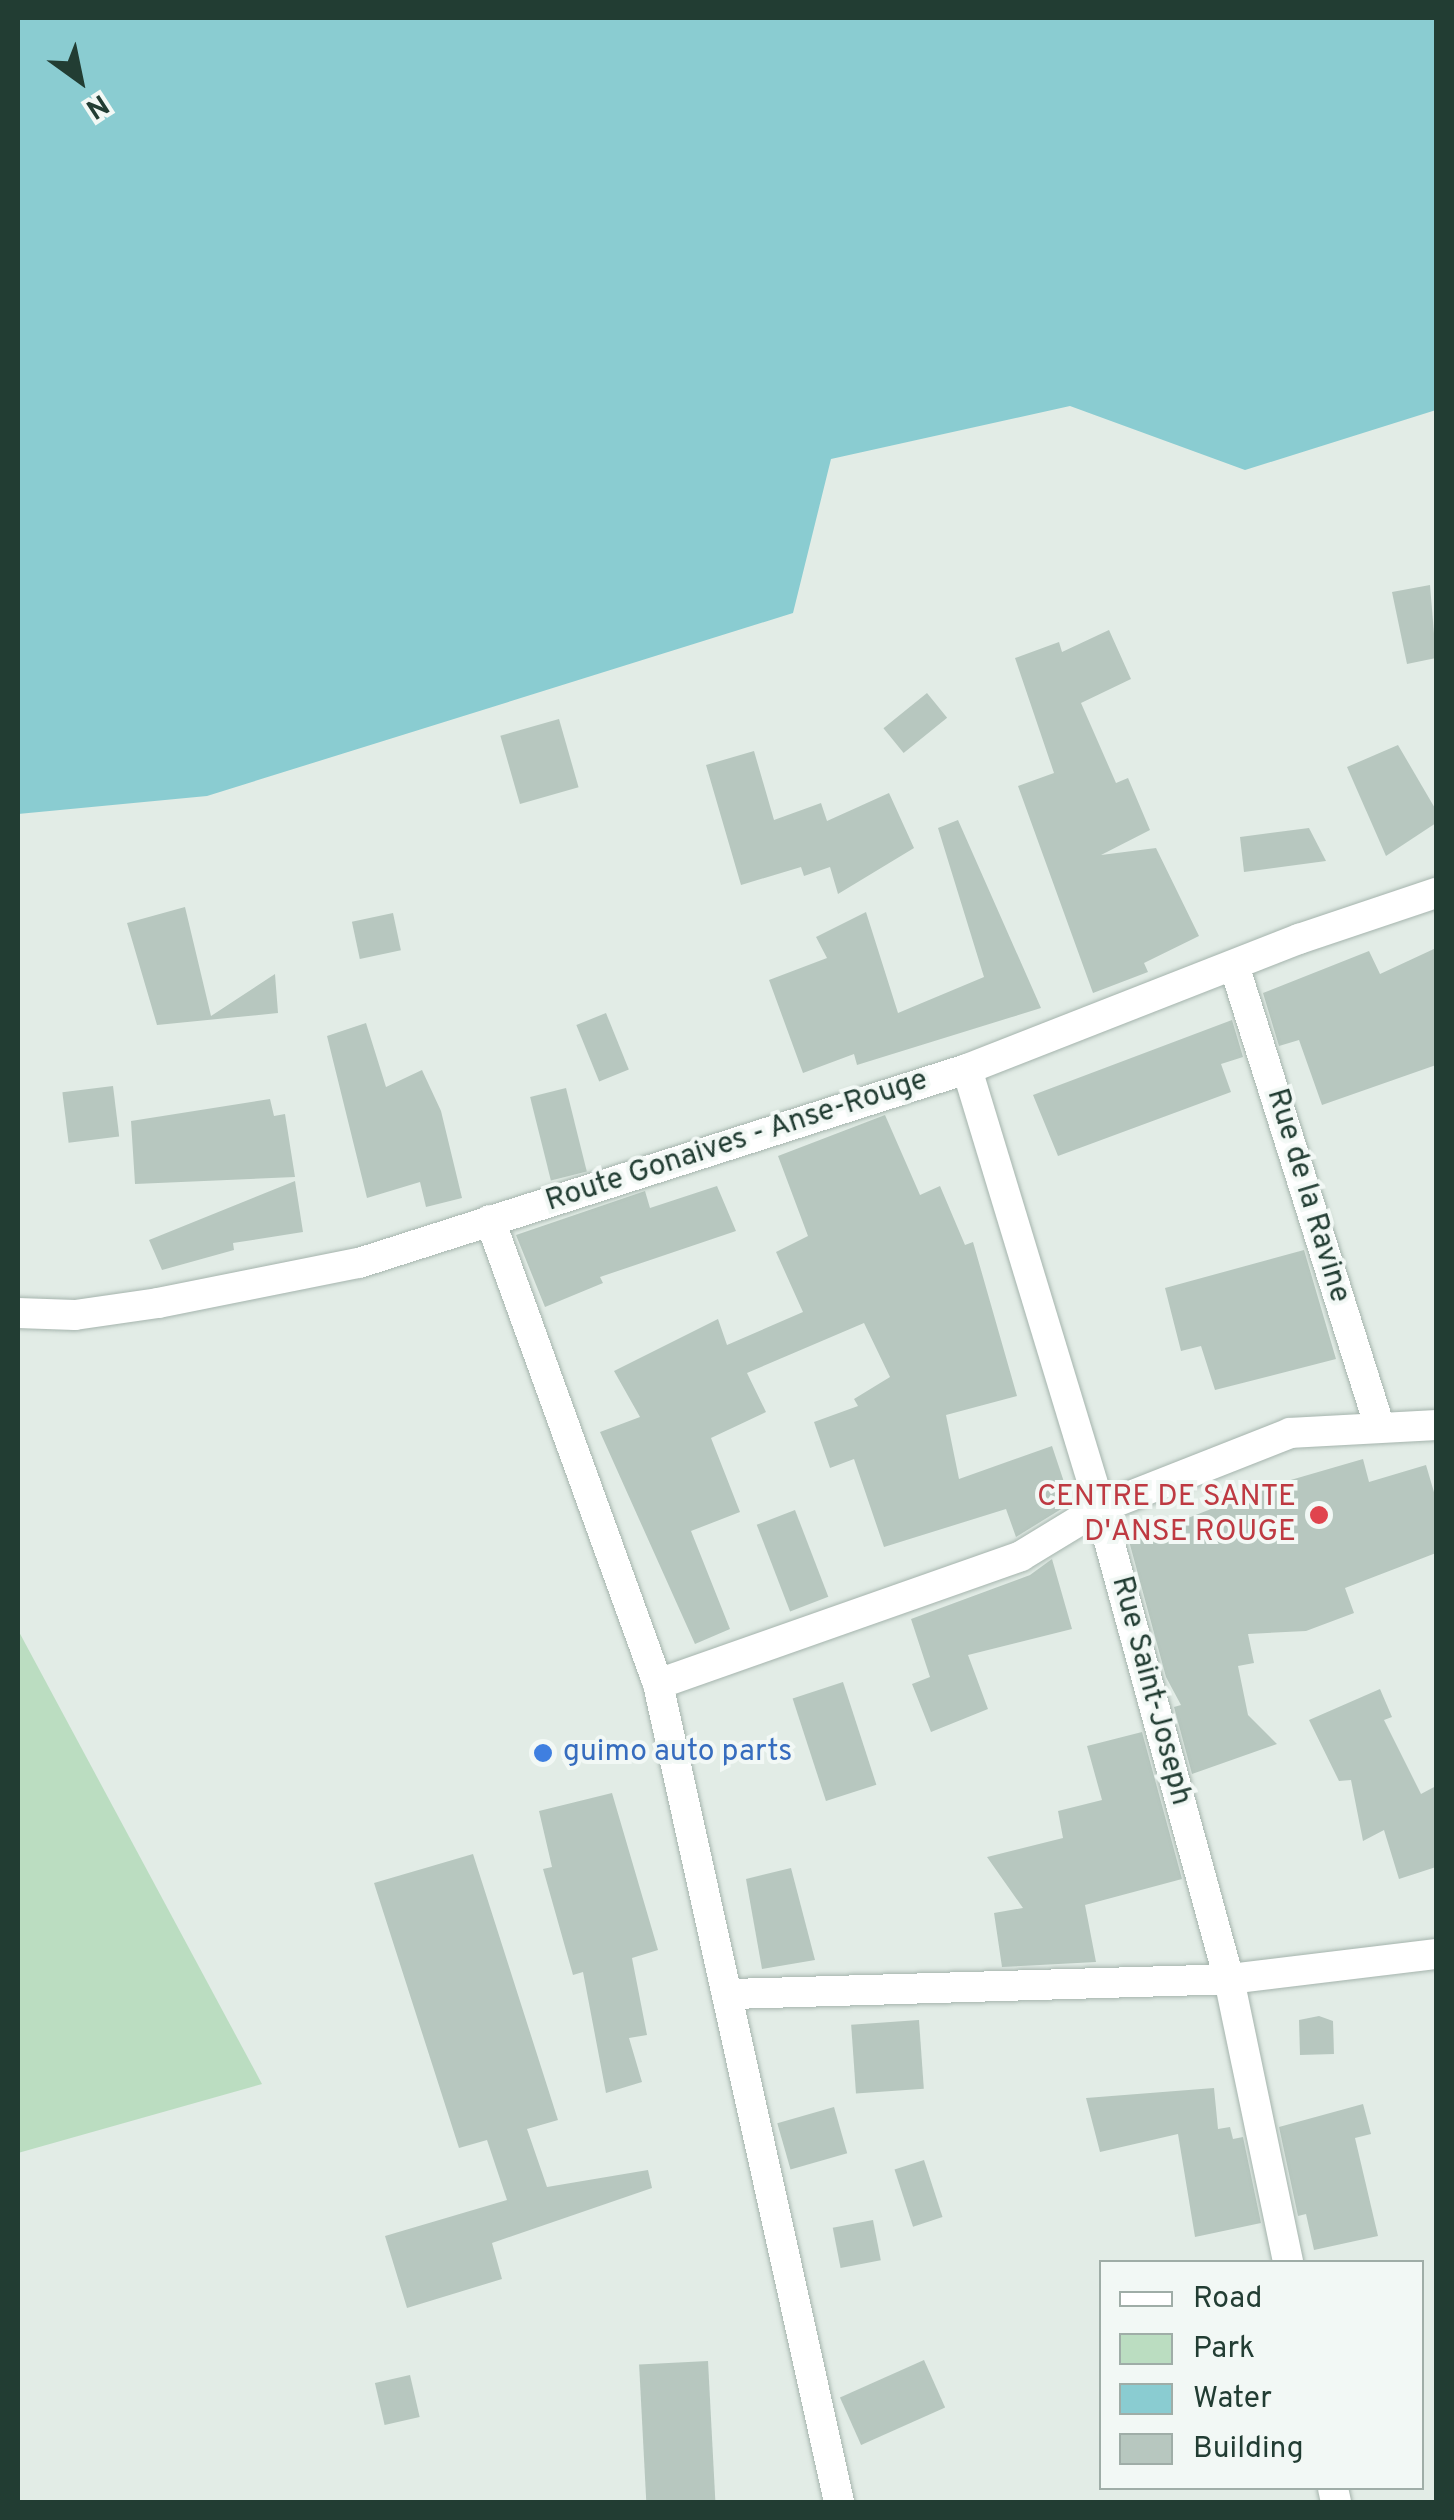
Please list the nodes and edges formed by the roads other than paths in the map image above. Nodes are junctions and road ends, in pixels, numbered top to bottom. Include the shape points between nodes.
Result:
1 (1436, 893) edge
2 (1234, 965) junction
3 (967, 1069) junction
4 (490, 1220) junction
5 (18, 1313) edge
6 (1436, 1424) edge
7 (1380, 1428) junction
8 (1100, 1508) junction
9 (658, 1684) junction
10 (1436, 1954) edge
11 (1229, 1979) junction
12 (732, 1994) junction
13 (1288, 2260) edge
14 (840, 2502) edge

1 - 2 street, Route Gonaives - Anse-Rouge
2 - 3 street, Route Gonaives - Anse-Rouge
2 - 7 street, Rue de la Ravine
3 - 4 street, Route Gonaives - Anse-Rouge
3 - 8 street, Rue Saint-Joseph
4 - 5 street, Route Gonaives - Anse-Rouge via 359,1263 246,1287 75,1314
4 - 9 street
6 - 7 street
7 - 8 street via 1290,1433
8 - 9 street via 1021,1556
8 - 11 street, Rue Saint-Joseph
9 - 12 street
10 - 11 street
11 - 12 street
11 - 13 street, Rue Saint-Joseph
12 - 14 street via 814,2408

